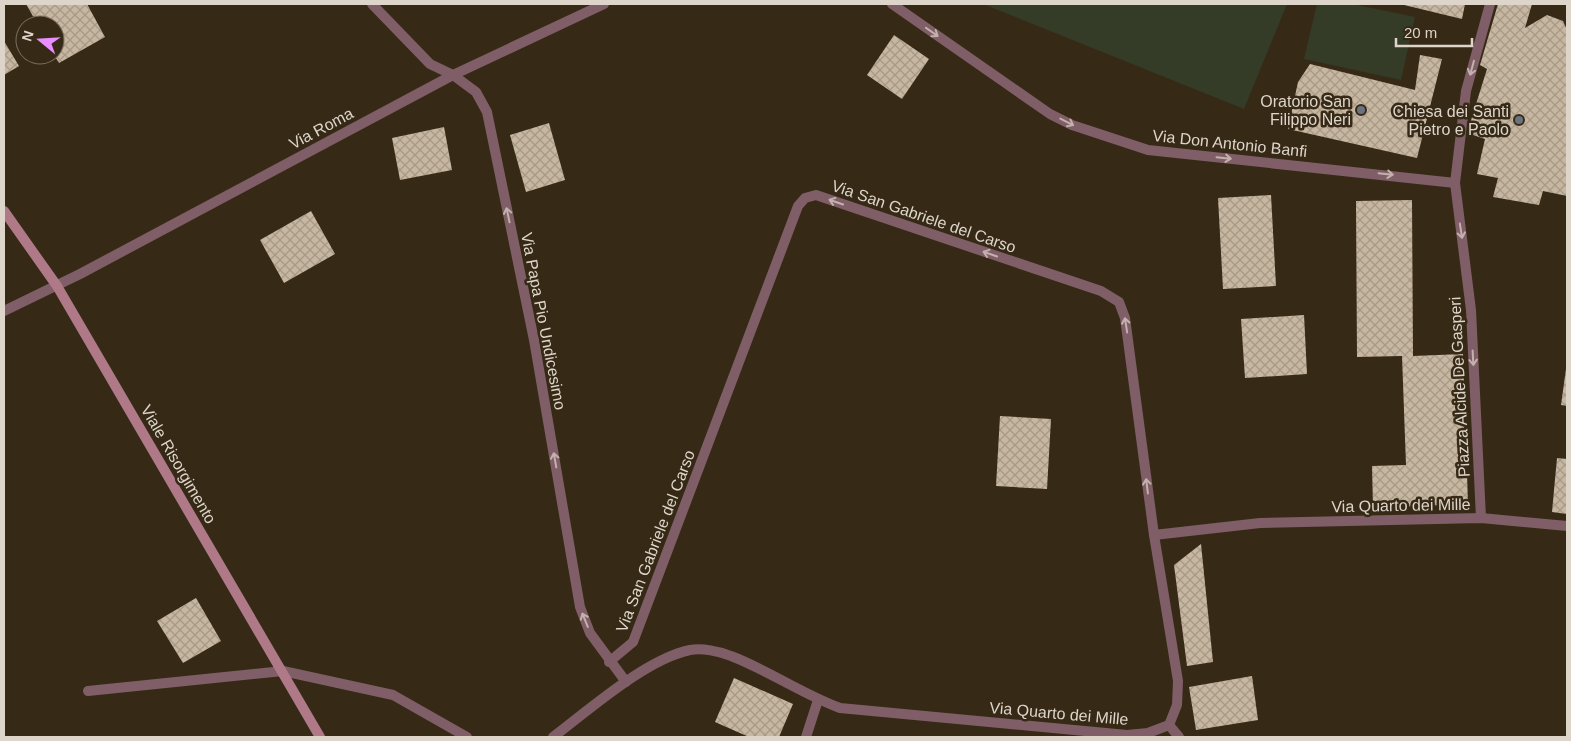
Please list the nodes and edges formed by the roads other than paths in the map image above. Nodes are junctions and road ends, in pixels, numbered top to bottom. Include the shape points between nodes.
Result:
1 (372, 4) edge
2 (604, 4) edge
3 (892, 4) edge
4 (1490, 4) edge
5 (453, 75) junction
6 (1455, 183) junction
7 (4, 211) edge
8 (57, 286) junction
9 (4, 311) edge
10 (1481, 518) junction
11 (1567, 526) edge
12 (1154, 535) junction
13 (610, 662) junction
14 (283, 671) junction
15 (626, 682) junction
16 (88, 692) dead end
17 (818, 700) junction
18 (1169, 725) junction
19 (320, 737) edge
20 (467, 737) edge
21 (553, 737) edge
22 (806, 737) edge
23 (1179, 737) edge

1 - 5 street, Via Papa Pio Undicesimo via 430,64
2 - 5 street, Via Roma
3 -> 6 street, Via Don Antonio Banfi via 1050,114 1129,144 1148,150
4 -> 6 street, Piazza Alcide De Gasperi via 1466,91
5 - 8 street, Via Roma
13 -> 5 street, Via Papa Pio Undicesimo via 590,633 580,607 534,340 487,112 476,92
6 -> 10 street, Piazza Alcide De Gasperi via 1470,310
7 - 8 street, Viale Risorgimento
8 - 9 street, Via Roma
8 - 14 street, Viale Risorgimento
10 - 11 street
10 - 12 street, Via Quarto dei Mille via 1260,523
12 -> 13 street, Via San Gabriele del Carso via 1125,318 1119,302 1101,291 816,195 805,198 798,206 633,642
12 - 18 street via 1178,681 1177,705
13 - 15 street, Via Papa Pio Undicesimo
14 - 16 street
14 - 19 street, Viale Risorgimento
14 - 20 street via 393,695
15 - 17 street, Via Quarto dei Mille via 666,658 690,650 706,650 730,655
15 - 21 street, Via Quarto dei Mille
17 - 18 street, Via Quarto dei Mille via 840,708 1127,735 1148,733
17 - 22 street
18 - 23 street

